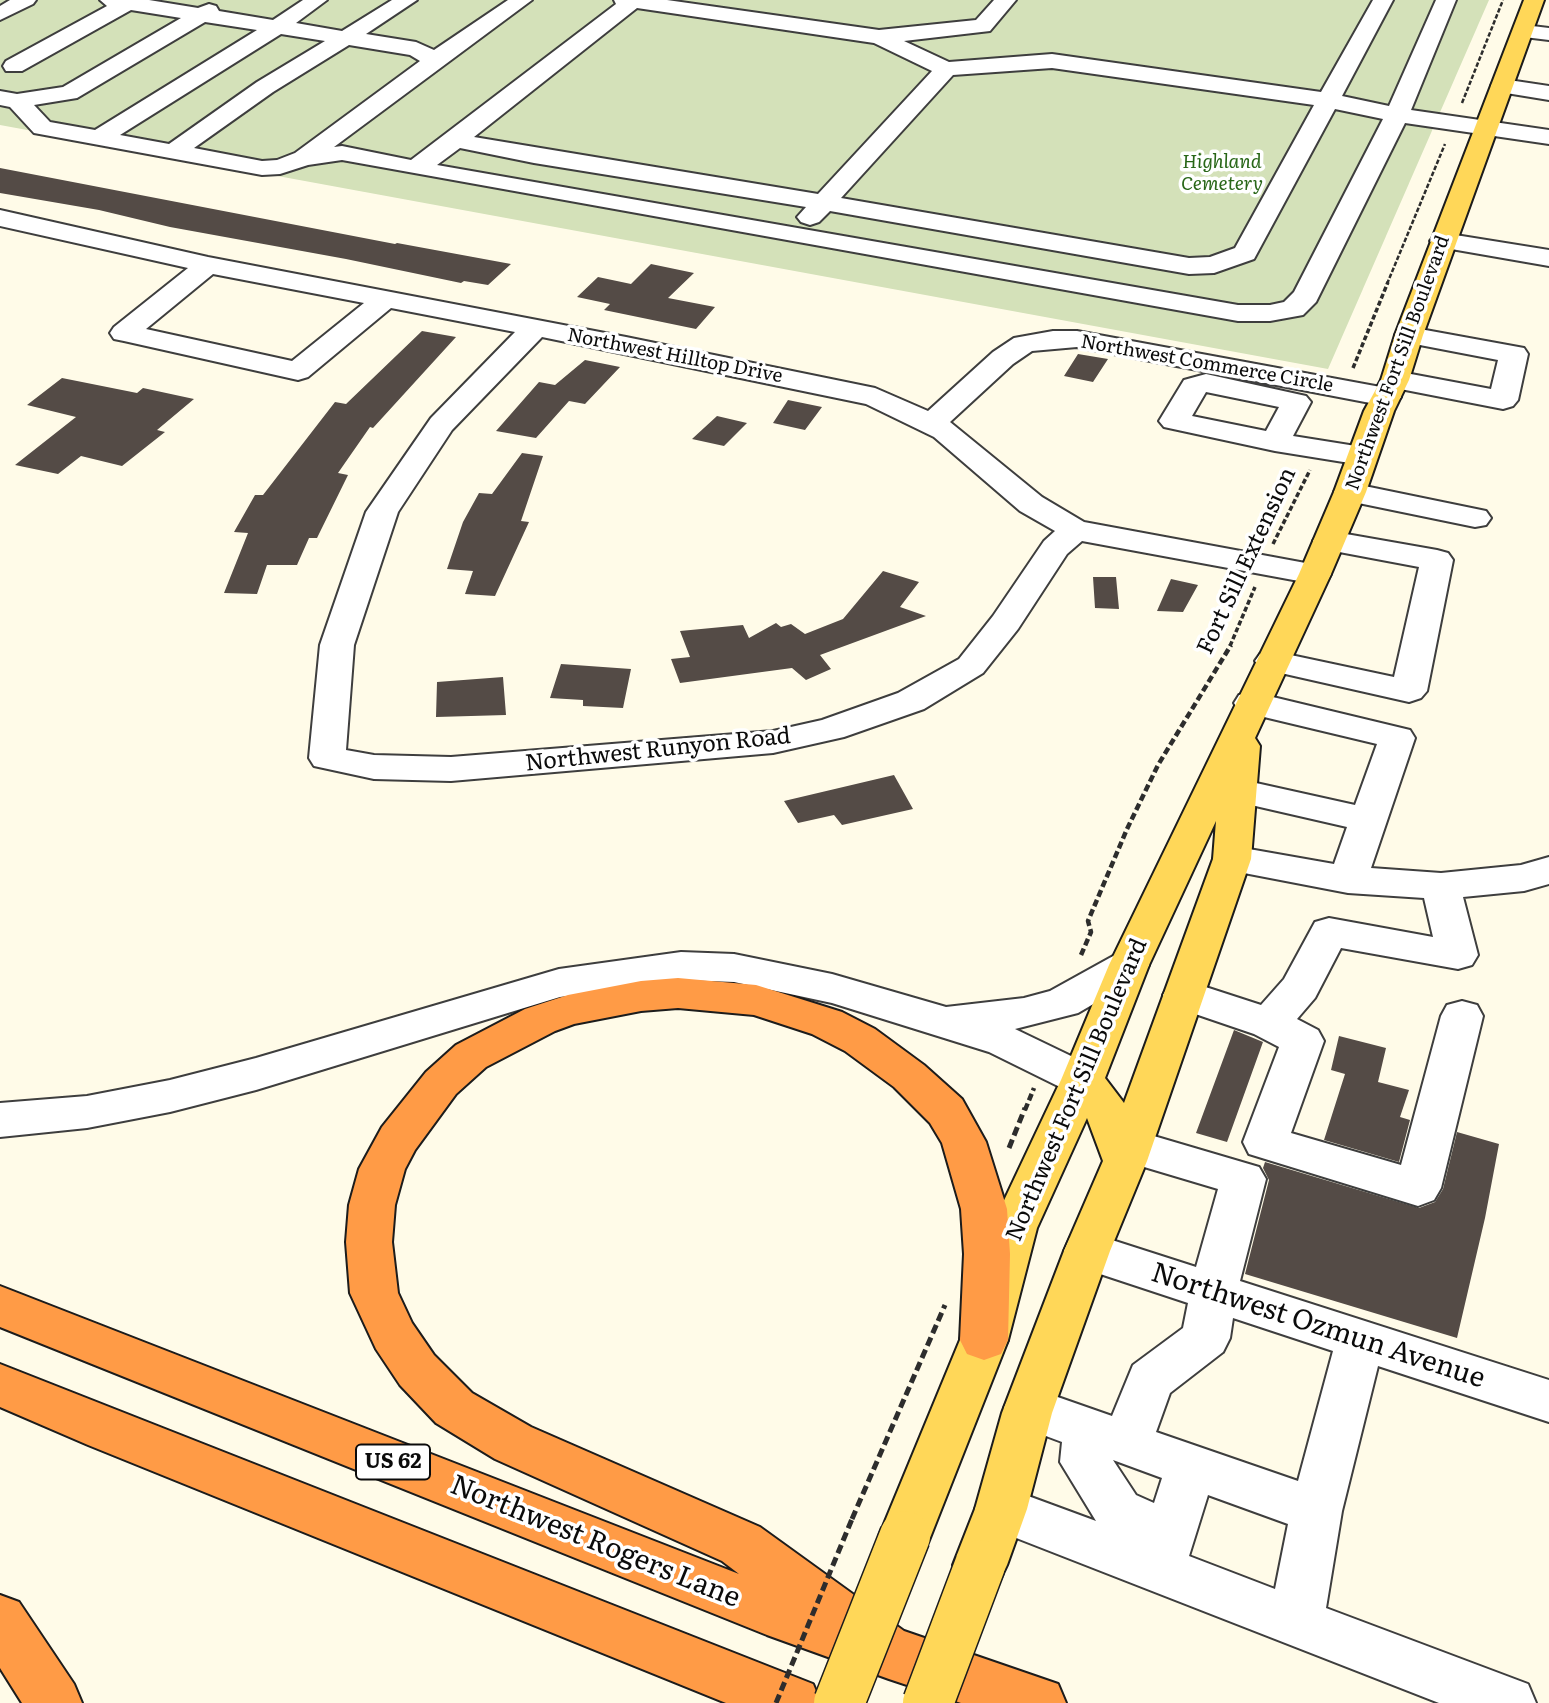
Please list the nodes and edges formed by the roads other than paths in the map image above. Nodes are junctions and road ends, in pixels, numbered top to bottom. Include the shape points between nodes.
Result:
1 (26, 0) edge
2 (225, 0) edge
3 (317, 0) edge
4 (407, 0) edge
5 (523, 0) edge
6 (630, 0) edge
7 (1006, 0) edge
8 (1383, 0) edge
9 (1446, 0) edge
10 (1534, 0) edge
11 (123, 1) edge
12 (0, 14) edge
13 (200, 15) junction
14 (982, 26) junction
15 (275, 27) junction
16 (1524, 31) junction
17 (1549, 34) edge
18 (879, 37) junction
19 (346, 38) junction
20 (435, 52) junction
21 (1052, 61) junction
22 (7, 65) edge
23 (112, 67) junction
24 (946, 69) junction
25 (1502, 86) junction
26 (1549, 93) edge
27 (9, 100) edge
28 (1328, 100) junction
29 (1397, 115) junction
30 (1486, 127) junction
31 (344, 128) junction
32 (1549, 137) edge
33 (99, 138) junction
34 (457, 139) junction
35 (173, 152) junction
36 (342, 153) junction
37 (304, 158) junction
38 (415, 168) junction
39 (823, 202) junction
40 (0, 219) edge
41 (794, 234) junction
42 (1443, 241) junction
43 (1549, 258) edge
44 (208, 265) junction
45 (383, 301) junction
46 (535, 328) junction
47 (1409, 335) junction
48 (1210, 374) junction
49 (1273, 387) junction
50 (1390, 388) junction
51 (931, 424) junction
52 (1275, 442) junction
53 (1362, 456) junction
54 (1350, 492) junction
55 (1475, 518) dead end
56 (1075, 530) junction
57 (1329, 541) junction
58 (1315, 573) junction
59 (1272, 661) junction
60 (1409, 691) junction
61 (1248, 711) junction
62 (1397, 738) junction
63 (1238, 790) junction
64 (1368, 820) junction
65 (1232, 859) junction
66 (1549, 870) edge
67 (1348, 880) junction
68 (1441, 886) junction
69 (1129, 965) junction
70 (1184, 995) junction
71 (1462, 1016) dead end
72 (946, 1022) junction
73 (1269, 1023) junction
74 (1064, 1070) junction
75 (0, 1120) edge
76 (1127, 1154) junction
77 (1087, 1251) junction
78 (1213, 1293) junction
79 (0, 1306) edge
80 (984, 1340) junction
81 (1360, 1340) junction
82 (0, 1385) edge
83 (1549, 1401) edge
84 (1029, 1408) junction
85 (1107, 1436) junction
86 (1192, 1466) junction
87 (1001, 1509) junction
88 (1316, 1511) junction
89 (1164, 1552) junction
90 (0, 1620) edge
91 (1296, 1622) junction
92 (889, 1653) junction
93 (54, 1703) edge
94 (793, 1703) edge
95 (839, 1703) edge
96 (928, 1703) edge
97 (1038, 1703) edge
98 (1508, 1703) edge

1 - 12 street
2 - 13 street
3 - 15 street
4 - 19 street
5 - 20 street
6 - 18 street
6 - 34 street
7 - 14 street
8 - 28 street
9 - 29 street
10 - 16 main road, Northwest Fort Sill Boulevard
11 - 13 street
11 - 22 street
13 - 15 street
13 - 23 street
14 - 18 street
14 - 21 street
15 - 19 street
15 - 33 street
16 - 17 street
16 - 25 main road, Northwest Fort Sill Boulevard
18 - 24 street
19 - 20 street
19 - 35 street via 265,87
20 - 31 street
21 - 24 street
21 - 28 street
22 - 23 street via 85,72
23 - 27 street via 69,93
24 - 39 street
25 - 26 street
25 - 30 main road, Northwest Fort Sill Boulevard
27 - 33 street via 42,128
28 - 29 street
28 - 39 street via 1245,253 1214,265 1189,266
29 - 30 street
29 - 41 street via 1306,296 1293,309 1238,313
30 - 32 street
30 - 42 main road, Northwest Fort Sill Boulevard
31 - 36 street
31 - 37 street
33 - 35 street
34 - 38 street
34 - 39 street via 481,147
35 - 37 street via 261,168
36 - 37 street
36 - 38 street
38 - 41 street
39 - 41 street
40 - 44 street, Northwest Hilltop Drive
42 - 43 street
42 - 47 main road, Northwest Fort Sill Boulevard
44 - 45 street, Northwest Hilltop Drive
44 - 45 street via 124,333 298,371
45 - 46 street, Northwest Hilltop Drive
46 - 51 street, Northwest Hilltop Drive via 875,397
46 - 56 street, Northwest Runyon Road via 441,424 382,512 337,645 327,758 374,767 452,769 773,742 831,729 911,701 971,666 1055,548
47 - 50 main road, Northwest Fort Sill Boulevard
47 - 50 street, Northwest Commerce Circle via 1514,354 1503,400
48 - 49 street, Northwest Commerce Circle
48 - 51 street, Northwest Commerce Circle via 1077,339 1053,339 1024,345 1003,358
48 - 52 street via 1194,386 1174,421
49 - 50 street, Northwest Commerce Circle
49 - 52 street via 1296,402
50 - 53 main road, Northwest Fort Sill Boulevard
51 - 56 street, Northwest Hilltop Drive via 1031,504
52 - 53 street
53 - 54 main road, Northwest Fort Sill Boulevard
54 - 55 street
54 - 57 main road, Northwest Fort Sill Boulevard
56 - 58 street, Northwest Hilltop Drive
57 - 58 main road, Northwest Fort Sill Boulevard
57 - 60 street via 1437,560
58 - 59 main road, Northwest Fort Sill Boulevard
59 - 60 street
59 - 61 main road, Northwest Fort Sill Boulevard
60 - 62 street
61 - 62 street
61 - 63 main road, Northwest Fort Sill Boulevard
61 - 69 main road, Northwest Fort Sill Boulevard
62 - 64 street
63 - 64 street
63 - 65 main road, Northwest Fort Sill Boulevard
64 - 67 street
65 - 67 street
65 - 70 main road, Northwest Fort Sill Boulevard
66 - 68 street via 1524,878
67 - 68 street
68 - 73 street via 1458,955 1329,932 1300,988
69 - 72 street via 1063,1003 1024,1013
69 - 74 main road, Northwest Fort Sill Boulevard
70 - 73 street
70 - 76 main road, Northwest Fort Sill Boulevard
71 - 73 street via 1418,1188 1265,1142 1303,1041
72 - 74 street via 1004,1041
72 - 75 street via 787,977 681,966 559,983 170,1096 87,1112
74 - 76 main road via 1106,1110
74 - 80 main road, Northwest Fort Sill Boulevard
76 - 77 main road, Northwest Fort Sill Boulevard
76 - 78 street via 1243,1179
77 - 78 street, Northwest Ozmun Avenue
77 - 84 main road, Northwest Fort Sill Boulevard
78 - 81 street, Northwest Ozmun Avenue
78 - 85 street via 1206,1338 1150,1380
79 - 92 highway, Northwest Rogers Lane / US 62 via 786,1617
80 - 92 highway via 984,1209 964,1142 946,1111 860,1040 827,1023 756,1000 678,993 631,997 568,1010 518,1030 471,1056 434,1091 382,1169 372,1205 369,1242 374,1293 393,1335 417,1370 454,1408 513,1443 741,1544
80 - 95 main road, Northwest Fort Sill Boulevard, bridge
81 - 83 street, Northwest Ozmun Avenue
81 - 88 street
82 - 94 highway
84 - 85 street
84 - 87 main road, Northwest Fort Sill Boulevard
85 - 86 street
85 - 89 street via 1086,1462 1118,1511
86 - 88 street
86 - 89 street
87 - 89 street
87 - 96 main road, Northwest Fort Sill Boulevard, bridge
88 - 91 street
89 - 91 street
90 - 93 highway
91 - 98 street
92 - 97 highway, Northwest Rogers Lane / US 62

